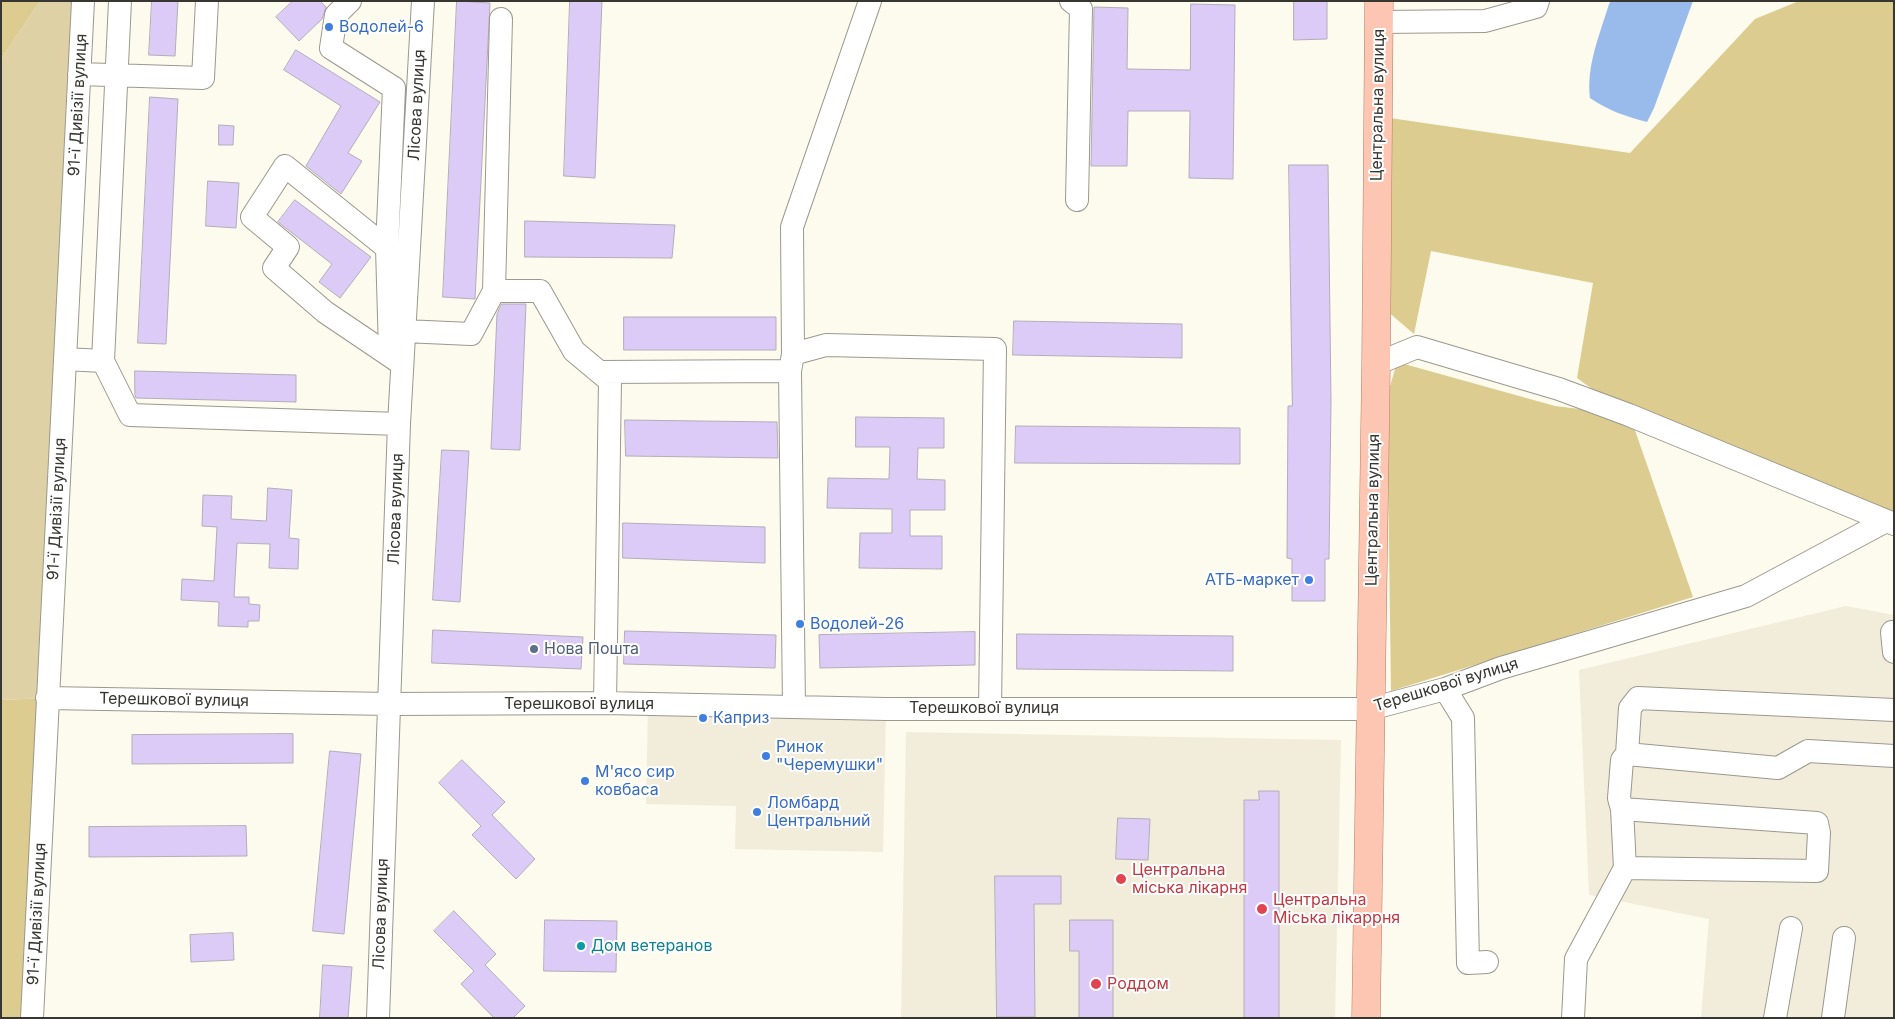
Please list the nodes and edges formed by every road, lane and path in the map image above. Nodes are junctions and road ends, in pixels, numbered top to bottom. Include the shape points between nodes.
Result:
1 (83, 1) edge
2 (120, 1) edge
3 (207, 1) edge
4 (350, 1) edge
5 (423, 1) edge
6 (870, 1) edge
7 (1071, 1) edge
8 (1538, 1) edge
9 (1379, 11) edge
10 (501, 19) dead end
11 (79, 74) junction
12 (117, 76) junction
13 (1077, 200) dead end
14 (387, 248) junction
15 (494, 291) junction
16 (404, 331) junction
17 (65, 359) junction
18 (396, 360) junction
19 (103, 361) junction
20 (792, 362) junction
21 (1376, 364) junction
22 (599, 372) junction
23 (399, 424) junction
24 (1890, 523) edge
25 (1445, 689) junction
26 (47, 698) junction
27 (605, 703) junction
28 (389, 704) junction
29 (794, 707) junction
30 (990, 708) junction
31 (1370, 709) junction
32 (1894, 710) edge
33 (1627, 754) junction
34 (1894, 756) edge
35 (1622, 809) junction
36 (1625, 868) junction
37 (1791, 928) dead end
38 (1844, 938) dead end
39 (1487, 962) dead end
40 (32, 1018) edge
41 (378, 1018) edge
42 (1366, 1018) edge
43 (1573, 1018) edge
44 (1774, 1018) edge
45 (1833, 1018) edge

1 - 11 street, 91-ї Дивізії вулиця
2 - 12 street
3 - 12 street via 203,78
4 - 14 street via 336,15 332,48 394,88
5 - 16 street, Лісова вулиця
6 - 20 street via 792,227
7 - 13 street via 1082,9
8 - 9 street via 1536,7 1485,21
9 - 21 main road, Центральна вулиця
10 - 15 street
11 - 12 street
11 - 17 street, 91-ї Дивізії вулиця
12 - 19 street
14 - 18 street
14 - 18 street via 285,166 252,217 288,247 274,268 325,312
15 - 16 street via 471,334
15 - 22 street via 540,291 574,351
16 - 18 street, Лісова вулиця
17 - 19 street
17 - 26 street, 91-ї Дивізії вулиця
18 - 23 street, Лісова вулиця
19 - 23 street via 130,415
20 - 22 street
20 - 29 street
20 - 30 street via 826,345 995,349
21 - 24 street via 1417,347 1559,389
21 - 31 main road, Центральна вулиця
22 - 27 street via 610,381
23 - 28 street, Лісова вулиця
24 - 25 street, Терешкової вулиця via 1746,596 1501,668
25 - 31 street, Терешкової вулиця
25 - 39 street via 1463,718 1468,963
26 - 28 street, Терешкової вулиця
26 - 40 street, 91-ї Дивізії вулиця
27 - 28 street, Терешкової вулиця
27 - 29 street, Терешкової вулиця
28 - 41 street, Лісова вулиця
29 - 30 street, Терешкової вулиця
30 - 31 street, Терешкової вулиця
31 - 42 main road, Центральна вулиця
32 - 33 street via 1638,698 1630,708
33 - 34 street via 1778,768 1808,751
33 - 35 street via 1622,760 1619,798
35 - 36 street
35 - 36 street via 1816,823 1820,833 1817,871
36 - 43 street via 1576,959
37 - 44 street
38 - 45 street

